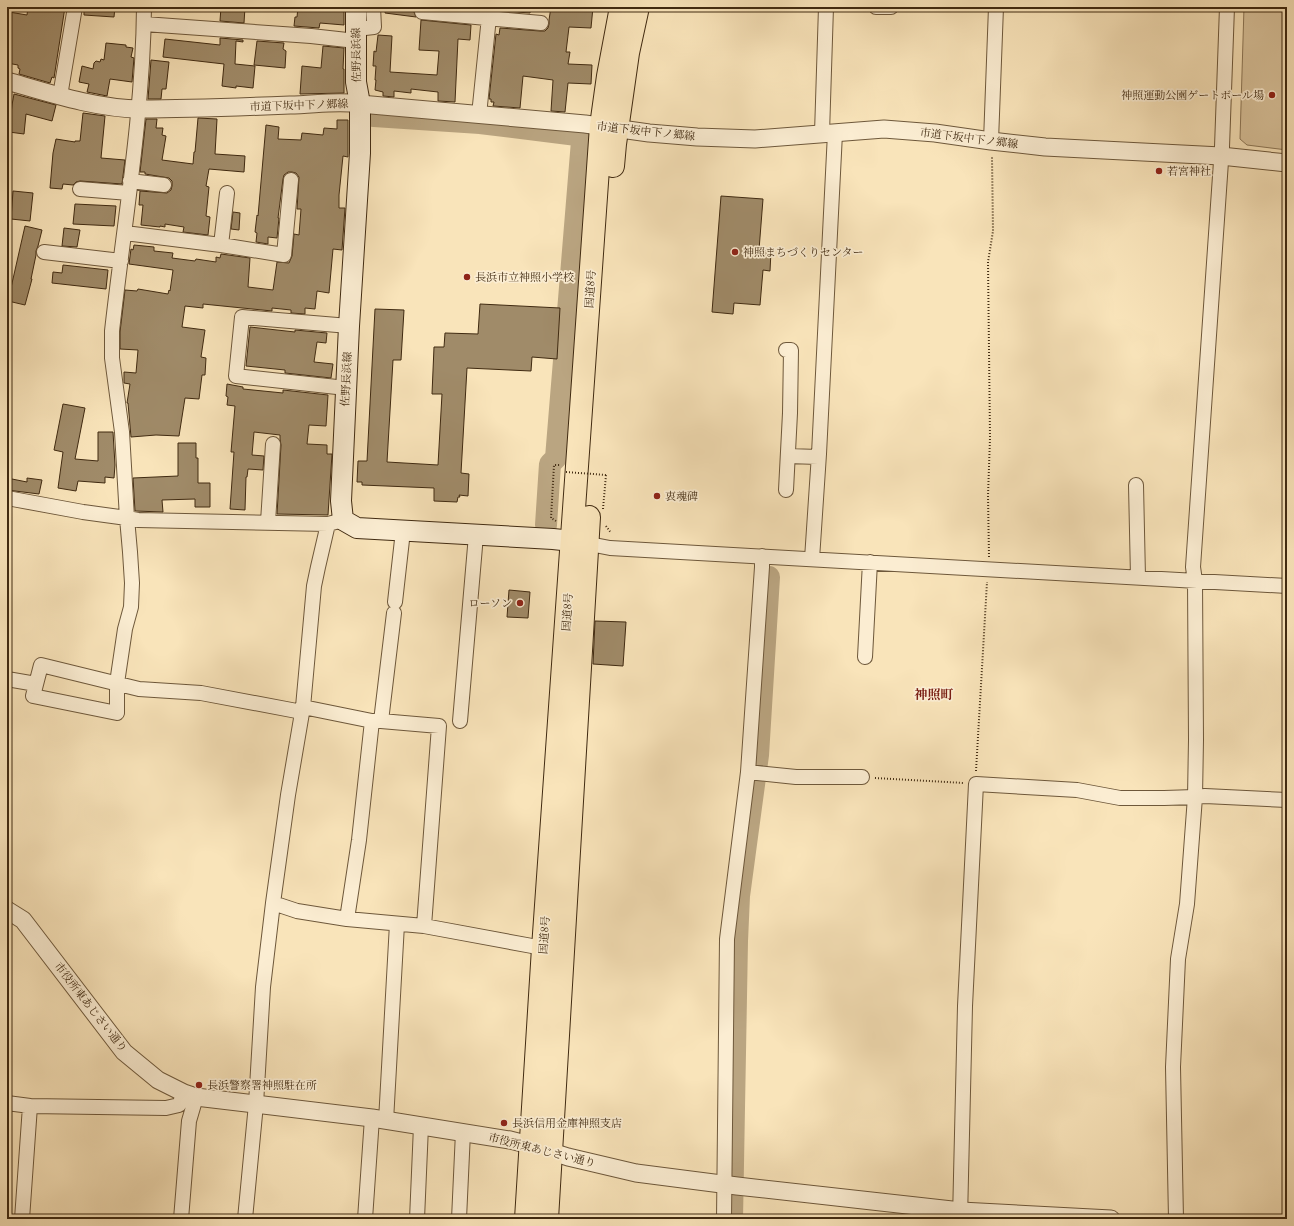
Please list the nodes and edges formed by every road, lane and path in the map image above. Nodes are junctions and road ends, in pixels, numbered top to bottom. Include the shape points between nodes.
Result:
1 (75, 7) edge
2 (144, 7) edge
3 (356, 7) edge
4 (373, 7) edge
5 (621, 7) edge
6 (638, 7) edge
7 (826, 7) edge
8 (876, 7) edge
9 (891, 7) edge
10 (996, 7) edge
11 (1227, 7) edge
12 (422, 12) dead end
13 (489, 18) junction
14 (541, 23) dead end
15 (144, 24) junction
16 (360, 31) junction
17 (7, 81) edge
18 (60, 96) junction
19 (360, 104) junction
20 (139, 109) junction
21 (479, 115) junction
22 (609, 127) junction
23 (828, 133) junction
24 (991, 141) junction
25 (1221, 156) junction
26 (1287, 163) edge
27 (291, 180) dead end
28 (164, 185) dead end
29 (130, 187) junction
30 (80, 189) dead end
31 (227, 193) dead end
32 (125, 233) junction
33 (221, 245) junction
34 (44, 252) dead end
35 (121, 261) junction
36 (349, 326) junction
37 (786, 350) dead end
38 (346, 388) junction
39 (273, 444) dead end
40 (788, 456) junction
41 (818, 457) junction
42 (566, 472) dead end
43 (1136, 485) dead end
44 (786, 490) dead end
45 (7, 498) edge
46 (602, 515) dead end
47 (127, 518) junction
48 (268, 522) junction
49 (336, 522) junction
50 (604, 524) dead end
51 (403, 531) junction
52 (611, 533) dead end
53 (476, 534) junction
54 (579, 542) junction
55 (762, 556) junction
56 (812, 559) junction
57 (870, 562) junction
58 (988, 568) junction
59 (1138, 577) junction
60 (1195, 581) junction
61 (1287, 586) edge
62 (865, 657) dead end
63 (7, 680) edge
64 (117, 683) junction
65 (36, 684) junction
66 (302, 709) junction
67 (377, 721) junction
68 (460, 721) dead end
69 (748, 772) junction
70 (862, 777) joint
71 (976, 784) junction
72 (1195, 797) junction
73 (1287, 800) edge
74 (273, 903) junction
75 (7, 910) edge
76 (347, 919) junction
77 (397, 924) junction
78 (424, 926) junction
79 (543, 948) junction
80 (190, 1095) junction
81 (7, 1103) edge
82 (256, 1104) junction
83 (30, 1106) junction
84 (379, 1119) junction
85 (421, 1126) junction
86 (464, 1132) junction
87 (530, 1145) junction
88 (551, 1152) junction
89 (729, 1185) junction
90 (961, 1215) edge
91 (22, 1219) edge
92 (181, 1219) edge
93 (245, 1219) edge
94 (365, 1219) edge
95 (417, 1219) edge
96 (459, 1219) edge
97 (526, 1219) edge
98 (547, 1219) edge
99 (724, 1219) edge
100 (1110, 1219) edge
101 (1176, 1219) edge

1 - 18 street
2 - 15 street
3 - 16 main road, 佐野長浜線
4 - 16 street via 374,27
5 - 22 highway, 国道8号 via 608,76
6 - 22 highway, 国道8号
7 - 23 street
8 - 9 street
10 - 24 street
11 - 25 street
12 - 13 street
13 - 14 street
13 - 21 street
15 - 16 street via 311,36
15 - 20 street
16 - 19 main road, 佐野長浜線 via 356,82
17 - 18 street, 市道下坂中下ノ郷線
18 - 20 street, 市道下坂中下ノ郷線 via 109,107
19 - 20 street, 市道下坂中下ノ郷線 via 347,102
19 - 21 street, 市道下坂中下ノ郷線
19 - 36 main road, 佐野長浜線 via 360,153
20 - 29 street
21 - 22 street, 市道下坂中下ノ郷線
22 - 23 street, 市道下坂中下ノ郷線 via 697,137 755,139
22 - 54 highway, 国道8号
23 - 24 street, 市道下坂中下ノ郷線 via 884,129
23 - 41 street
24 - 25 street, 市道下坂中下ノ郷線 via 1045,147
24 - 58 path via 993,231 988,262
25 - 26 street, 市道下坂中下ノ郷線
25 - 60 street via 1193,567
27 - 33 street via 284,255
28 - 29 street
29 - 30 street
29 - 32 street
31 - 33 street
32 - 33 street
32 - 35 street
34 - 35 street
35 - 47 street via 112,331 112,358 122,432
36 - 38 main road, 佐野長浜線
36 - 38 street via 242,317 236,376
37 - 40 street via 791,350
38 - 49 main road, 佐野長浜線 via 341,502
39 - 48 street
40 - 41 street
40 - 44 street
41 - 56 street
42 - 46 path, bridge via 606,475
43 - 59 street
45 - 47 street
47 - 48 street
47 - 64 street via 131,607 124,628
48 - 49 street
49 - 51 main road via 357,528
49 - 66 street via 318,567 314,586
50 - 52 path
51 - 53 main road
51 - 67 street
53 - 54 main road
53 - 68 street
54 - 55 street via 610,548
54 - 79 highway, 国道8号
54 - 88 highway, 国道8号
55 - 56 street
55 - 69 street
56 - 57 street
57 - 58 street
57 - 62 street
58 - 59 street
58 - 71 path
59 - 60 street
60 - 61 street
60 - 72 street
63 - 65 street
64 - 65 street via 41,665
64 - 65 street via 117,713 33,696
64 - 66 street via 139,689 202,693
66 - 67 street
66 - 74 street
67 - 76 street
67 - 78 street via 439,726
69 - 70 street via 796,777
69 - 89 street via 727,939
70 - 71 path
71 - 72 street via 1077,790 1120,798
71 - 90 street via 965,1006
72 - 73 street
72 - 101 street via 1187,904 1178,959 1173,1067
74 - 76 street via 297,911
74 - 82 street via 263,987
75 - 80 street, 市役所東あじさい通り via 23,920 124,1052 158,1080
76 - 77 street
77 - 78 street
77 - 84 street
78 - 79 street
79 - 87 highway, 国道8号
80 - 82 street, 市役所東あじさい通り
80 - 83 street via 179,1105 166,1108
80 - 92 street
81 - 83 street
82 - 84 street, 市役所東あじさい通り
82 - 93 street
83 - 91 street
84 - 85 street, 市役所東あじさい通り
84 - 94 street
85 - 86 street, 市役所東あじさい通り
85 - 95 street
86 - 87 street, 市役所東あじさい通り
86 - 96 street
87 - 88 street, 市役所東あじさい通り
87 - 97 highway, 国道8号
88 - 89 street, 市役所東あじさい通り via 636,1173
88 - 98 highway, 国道8号
89 - 90 street, 市役所東あじさい通り
89 - 99 street
90 - 100 street, 市役所東あじさい通り

